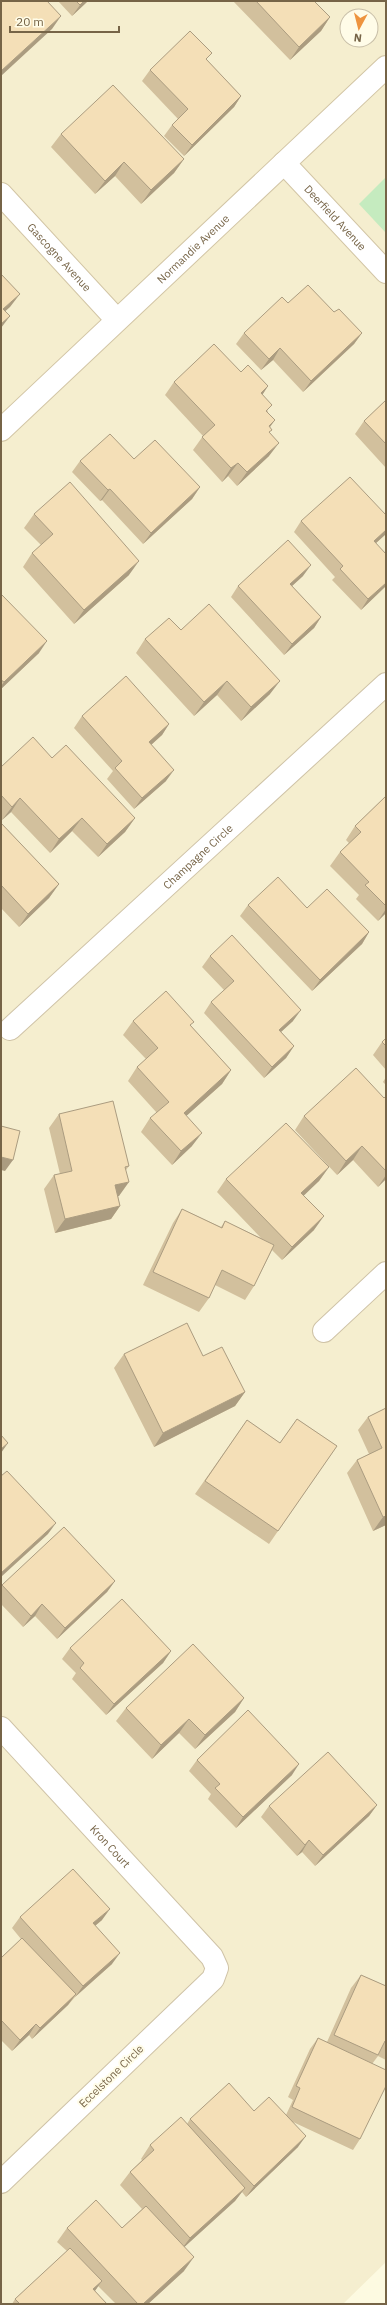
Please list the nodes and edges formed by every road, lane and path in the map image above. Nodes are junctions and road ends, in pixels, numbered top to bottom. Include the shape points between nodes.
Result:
1 (386, 67) edge
2 (284, 163) junction
3 (1, 194) edge
4 (386, 272) edge
5 (117, 320) junction
6 (1, 430) edge
7 (386, 684) edge
8 (10, 1029) dead end
9 (386, 1273) edge
10 (324, 1331) dead end
11 (1, 1728) edge
12 (217, 1968) joint
13 (1, 2182) edge

1 - 2 street, Normandie Avenue
2 - 4 street, Deerfield Avenue
2 - 5 street, Normandie Avenue
3 - 5 street, Gascogne Avenue
5 - 6 street, Normandie Avenue
7 - 8 street, Champagne Circle
9 - 10 street
11 - 12 street, Kron Court via 212,1957
12 - 13 street, Eccelstone Circle via 212,1979

